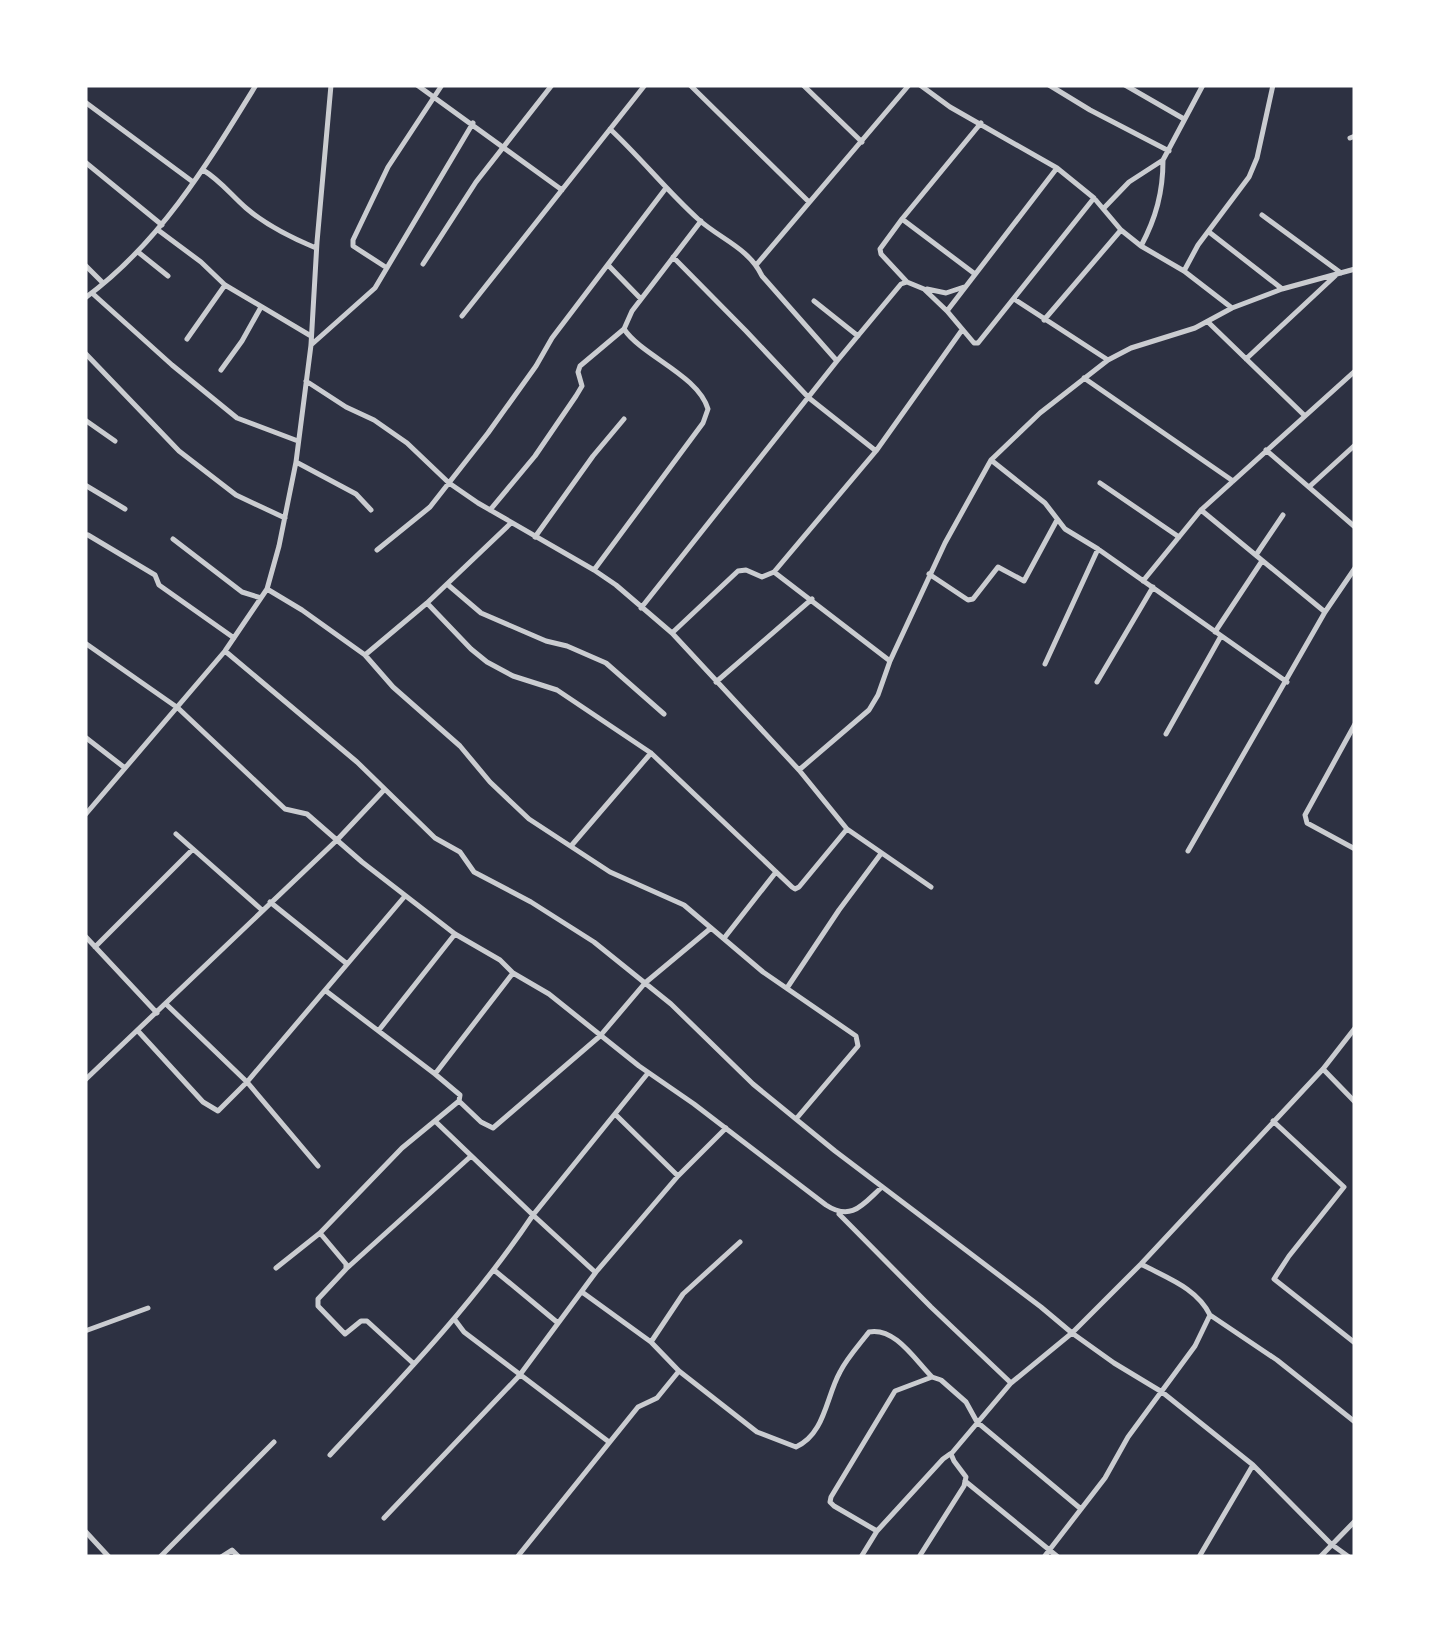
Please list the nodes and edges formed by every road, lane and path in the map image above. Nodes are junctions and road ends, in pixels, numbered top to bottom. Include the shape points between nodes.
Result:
1 (256, 85) edge
2 (331, 85) edge
3 (417, 85) edge
4 (442, 85) edge
5 (552, 85) edge
6 (644, 85) edge
7 (690, 85) edge
8 (804, 85) edge
9 (909, 85) edge
10 (920, 85) edge
11 (1049, 85) edge
12 (1125, 85) edge
13 (1203, 85) edge
14 (1273, 85) edge
15 (929, 88) edge
16 (434, 97) junction
17 (85, 102) edge
18 (1184, 120) junction
19 (472, 123) junction
20 (981, 124) junction
21 (610, 128) junction
22 (862, 142) junction
23 (504, 146) junction
24 (1169, 151) junction
25 (1163, 160) junction
26 (85, 162) edge
27 (1057, 168) junction
28 (203, 170) junction
29 (194, 182) junction
30 (666, 188) junction
31 (562, 190) junction
32 (1094, 198) junction
33 (810, 202) junction
34 (1104, 208) junction
35 (1262, 215) dead end
36 (902, 219) junction
37 (701, 221) junction
38 (160, 228) junction
39 (1121, 230) junction
40 (1209, 232) junction
41 (1141, 246) junction
42 (316, 248) junction
43 (138, 252) junction
44 (673, 257) junction
45 (423, 264) dead end
46 (757, 264) junction
47 (85, 266) edge
48 (609, 266) junction
49 (386, 268) junction
50 (1355, 269) edge
51 (1184, 271) junction
52 (975, 274) junction
53 (1339, 274) junction
54 (168, 276) dead end
55 (103, 282) junction
56 (907, 282) junction
57 (224, 286) junction
58 (965, 287) junction
59 (924, 289) junction
60 (1282, 289) junction
61 (92, 293) junction
62 (85, 298) edge
63 (1014, 299) junction
64 (641, 300) junction
65 (814, 300) dead end
66 (261, 307) junction
67 (1232, 308) junction
68 (947, 311) junction
69 (462, 316) dead end
70 (1044, 320) junction
71 (1208, 322) junction
72 (624, 329) junction
73 (962, 330) junction
74 (858, 336) junction
75 (186, 339) dead end
76 (312, 341) junction
77 (85, 353) edge
78 (1246, 359) junction
79 (1108, 360) junction
80 (837, 361) junction
81 (221, 370) dead end
82 (1352, 373) edge
83 (1084, 378) junction
84 (306, 381) junction
85 (1355, 384) edge
86 (809, 398) junction
87 (1305, 416) junction
88 (624, 419) dead end
89 (85, 420) edge
90 (116, 441) dead end
91 (299, 441) junction
92 (1355, 445) edge
93 (1266, 450) junction
94 (876, 451) junction
95 (991, 460) junction
96 (296, 462) junction
97 (1233, 481) junction
98 (449, 482) junction
99 (1100, 482) dead end
100 (85, 485) edge
101 (1309, 487) junction
102 (125, 509) dead end
103 (371, 510) dead end
104 (490, 510) junction
105 (1201, 510) junction
106 (1283, 516) dead end
107 (285, 518) junction
108 (1058, 520) junction
109 (512, 522) junction
110 (1355, 527) edge
111 (88, 534) dead end
112 (535, 537) junction
113 (1179, 537) junction
114 (173, 540) dead end
115 (1098, 549) junction
116 (376, 550) dead end
117 (1259, 558) junction
118 (1355, 568) edge
119 (594, 570) junction
120 (774, 572) junction
121 (929, 574) junction
122 (1143, 581) junction
123 (447, 584) junction
124 (1153, 588) junction
125 (267, 589) junction
126 (261, 598) junction
127 (812, 599) junction
128 (427, 603) junction
129 (641, 608) junction
130 (1325, 612) junction
131 (672, 632) junction
132 (1218, 634) junction
133 (234, 638) junction
134 (85, 643) edge
135 (225, 651) junction
136 (364, 655) junction
137 (890, 660) junction
138 (1045, 664) dead end
139 (715, 682) junction
140 (1097, 682) dead end
141 (1287, 682) junction
142 (178, 708) junction
143 (664, 714) dead end
144 (1355, 724) edge
145 (1166, 734) dead end
146 (85, 737) edge
147 (651, 753) junction
148 (125, 768) junction
149 (799, 770) junction
150 (385, 789) junction
151 (85, 815) edge
152 (847, 829) junction
153 (176, 834) dead end
154 (336, 840) junction
155 (571, 846) junction
156 (193, 849) junction
157 (1355, 849) edge
158 (1188, 851) dead end
159 (881, 854) junction
160 (776, 872) junction
161 (931, 886) dead end
162 (405, 896) junction
163 (270, 902) junction
164 (262, 910) junction
165 (712, 927) junction
166 (455, 934) junction
167 (85, 936) edge
168 (725, 938) junction
169 (95, 947) junction
170 (347, 964) junction
171 (514, 973) junction
172 (645, 983) junction
173 (787, 988) junction
174 (325, 990) junction
175 (166, 1004) junction
176 (157, 1013) junction
177 (1355, 1028) edge
178 (379, 1030) junction
179 (138, 1031) junction
180 (600, 1036) junction
181 (1322, 1070) junction
182 (648, 1073) junction
183 (435, 1074) junction
184 (85, 1080) edge
185 (247, 1082) junction
186 (458, 1101) junction
187 (1355, 1102) edge
188 (615, 1114) junction
189 (796, 1119) junction
190 (1273, 1121) junction
191 (436, 1122) junction
192 (726, 1128) junction
193 (470, 1157) junction
194 (318, 1166) dead end
195 (678, 1176) junction
196 (882, 1187) junction
197 (838, 1213) junction
198 (533, 1215) junction
199 (320, 1233) junction
200 (740, 1242) dead end
201 (1141, 1264) junction
202 (276, 1268) dead end
203 (346, 1269) junction
204 (494, 1270) junction
205 (596, 1272) junction
206 (582, 1292) junction
207 (148, 1308) dead end
208 (1210, 1315) junction
209 (454, 1320) junction
210 (558, 1323) junction
211 (85, 1331) edge
212 (1072, 1333) junction
213 (652, 1342) junction
214 (1355, 1343) edge
215 (414, 1364) junction
216 (679, 1371) junction
217 (520, 1376) junction
218 (932, 1377) junction
219 (1011, 1383) junction
220 (1162, 1392) junction
221 (976, 1422) junction
222 (1355, 1422) edge
223 (274, 1442) dead end
224 (608, 1442) junction
225 (951, 1454) junction
226 (330, 1455) dead end
227 (1253, 1465) junction
228 (966, 1481) junction
229 (1081, 1509) junction
230 (384, 1518) dead end
231 (1355, 1521) edge
232 (85, 1530) edge
233 (877, 1531) junction
234 (1331, 1544) junction
235 (1047, 1554) edge
236 (518, 1556) edge
237 (109, 1557) edge
238 (160, 1557) edge
239 (221, 1557) edge
240 (239, 1557) edge
241 (862, 1557) edge
242 (919, 1557) edge
243 (1058, 1557) edge
244 (1198, 1557) edge
245 (1320, 1557) edge
246 (1349, 1557) edge

1 - 28 street
2 - 42 street
3 - 16 street
4 - 16 street
5 - 23 street
6 - 21 street
7 - 33 street
8 - 22 street
9 - 22 street
10 - 15 street
11 - 24 street
12 - 18 street
13 - 18 street
14 - 40 street via 1249,177
15 - 20 street
16 - 19 street
16 - 49 street via 388,167 352,240
17 - 29 street
18 - 24 street
19 - 23 street
19 - 49 street
20 - 27 street
20 - 36 street
21 - 30 street
21 - 31 street
22 - 33 street
23 - 31 street
23 - 45 street
24 - 25 street
25 - 34 street
25 - 41 street via 1155,219
26 - 38 street
27 - 32 street
27 - 52 street
28 - 29 street
28 - 42 street via 248,210
29 - 38 street
30 - 37 street
30 - 48 street
31 - 69 street
32 - 34 street
32 - 63 street
33 - 46 street
34 - 39 street
35 - 53 street
36 - 52 street
36 - 56 street via 880,250
37 - 44 street
37 - 46 street
38 - 43 street
38 - 57 street
39 - 41 street
39 - 70 street
40 - 51 street
40 - 60 street
41 - 51 street
42 - 76 street
43 - 54 street
43 - 55 street
44 - 64 street
44 - 86 street
46 - 80 street
47 - 55 street
48 - 64 street
48 - 98 street
49 - 76 street via 369,295
50 - 53 street
51 - 67 street
52 - 58 street
53 - 60 street
53 - 78 street
55 - 61 street
56 - 59 street
56 - 74 street
57 - 66 street
57 - 75 street
58 - 59 street via 946,293
58 - 68 street
59 - 68 street
60 - 67 street
61 - 62 street
61 - 91 street via 237,418
63 - 70 street
63 - 73 street via 978,343
64 - 72 street
65 - 74 street
66 - 76 street
66 - 81 street
67 - 71 street
68 - 73 street
70 - 79 street
71 - 78 street
71 - 79 street
72 - 104 street via 580,366 576,396
72 - 119 street via 708,409
73 - 94 street
74 - 80 street
76 - 84 street
77 - 107 street via 179,451 236,495
78 - 87 street
79 - 83 street
80 - 86 street
82 - 85 street
82 - 87 street
83 - 95 street
83 - 97 street
84 - 91 street
84 - 98 street via 374,420
86 - 94 street
86 - 129 street
87 - 93 street
88 - 112 street
89 - 90 street
91 - 96 street
92 - 101 street
93 - 97 street
93 - 101 street
94 - 120 street
95 - 108 street
95 - 121 street
96 - 103 street via 356,494
96 - 107 street
97 - 105 street
98 - 104 street
98 - 116 street via 430,507
99 - 113 street
100 - 102 street
101 - 110 street
104 - 109 street
105 - 113 street
105 - 117 street
106 - 117 street
107 - 125 street
108 - 115 street
108 - 121 street via 1024,581 998,567 968,600
109 - 112 street
109 - 123 street
111 - 133 street via 156,575 159,585
112 - 119 street
113 - 122 street
114 - 126 street via 242,592
115 - 122 street
115 - 138 street
117 - 130 street
117 - 132 street
118 - 130 street
119 - 129 street
120 - 127 street
120 - 131 street via 762,578 738,572
121 - 137 street
122 - 124 street
123 - 128 street
123 - 143 street via 481,613 606,663
124 - 132 street
124 - 140 street
125 - 126 street
125 - 136 street
126 - 133 street
127 - 137 street
127 - 139 street
128 - 136 street
128 - 147 street via 487,662 557,690
129 - 131 street
130 - 141 street
131 - 139 street
132 - 141 street
132 - 145 street
133 - 135 street
134 - 142 street
135 - 142 street
135 - 150 street
136 - 155 street via 528,820
137 - 149 street via 869,710
139 - 149 street
141 - 158 street
142 - 148 street
142 - 154 street via 286,809 307,814
144 - 157 street via 1305,819
146 - 148 street
147 - 155 street
147 - 160 street
148 - 151 street
149 - 152 street
150 - 154 street
150 - 172 street via 435,838 460,852 474,872 583,934
152 - 159 street
152 - 160 street via 800,886 795,889
153 - 156 street
154 - 162 street
154 - 163 street
155 - 165 street via 684,905
156 - 164 street
156 - 169 street
159 - 161 street
159 - 173 street
160 - 168 street
162 - 166 street
162 - 170 street
163 - 164 street
163 - 170 street
164 - 175 street
165 - 168 street
165 - 172 street
166 - 171 street
166 - 178 street
167 - 169 street
168 - 173 street
169 - 176 street
170 - 174 street
171 - 180 street
171 - 183 street
172 - 180 street
172 - 189 street
173 - 189 street via 858,1040
174 - 178 street
174 - 185 street
175 - 176 street
175 - 185 street
176 - 179 street
177 - 181 street
178 - 183 street
179 - 184 street
179 - 185 street via 218,1111
180 - 182 street
180 - 186 street via 493,1128
181 - 187 street
181 - 190 street
182 - 188 street
182 - 192 street
183 - 186 street via 460,1095
185 - 194 street
186 - 191 street
188 - 195 street
188 - 198 street
189 - 196 street
190 - 201 street
190 - 214 street via 1344,1187 1274,1279
191 - 193 street
191 - 199 street
192 - 195 street
192 - 197 street
193 - 198 street
193 - 203 street
195 - 205 street
196 - 197 street via 860,1207
196 - 212 street
197 - 219 street
198 - 204 street
198 - 205 street
199 - 202 street
199 - 203 street
200 - 213 street via 683,1294
201 - 208 street via 1188,1289
201 - 212 street
203 - 215 street via 318,1306 345,1334 367,1321
204 - 209 street
204 - 210 street
205 - 206 street
206 - 210 street
206 - 213 street
207 - 211 street
208 - 220 street
208 - 222 street
209 - 215 street
209 - 217 street
210 - 217 street
212 - 219 street
212 - 220 street
213 - 216 street
215 - 226 street
216 - 218 street via 756,1432 796,1447 808,1442 839,1372 869,1332 896,1339
216 - 224 street
217 - 224 street
217 - 230 street
218 - 221 street via 966,1402
218 - 233 street via 895,1391 830,1497
219 - 221 street
220 - 227 street
220 - 229 street
221 - 225 street
221 - 229 street
223 - 238 street
224 - 236 street
225 - 228 street
225 - 233 street
227 - 234 street
227 - 244 street
228 - 235 street
228 - 242 street
229 - 235 street
231 - 234 street
232 - 237 street
233 - 241 street
234 - 245 street
234 - 246 street
235 - 243 street
239 - 240 street via 232,1550

